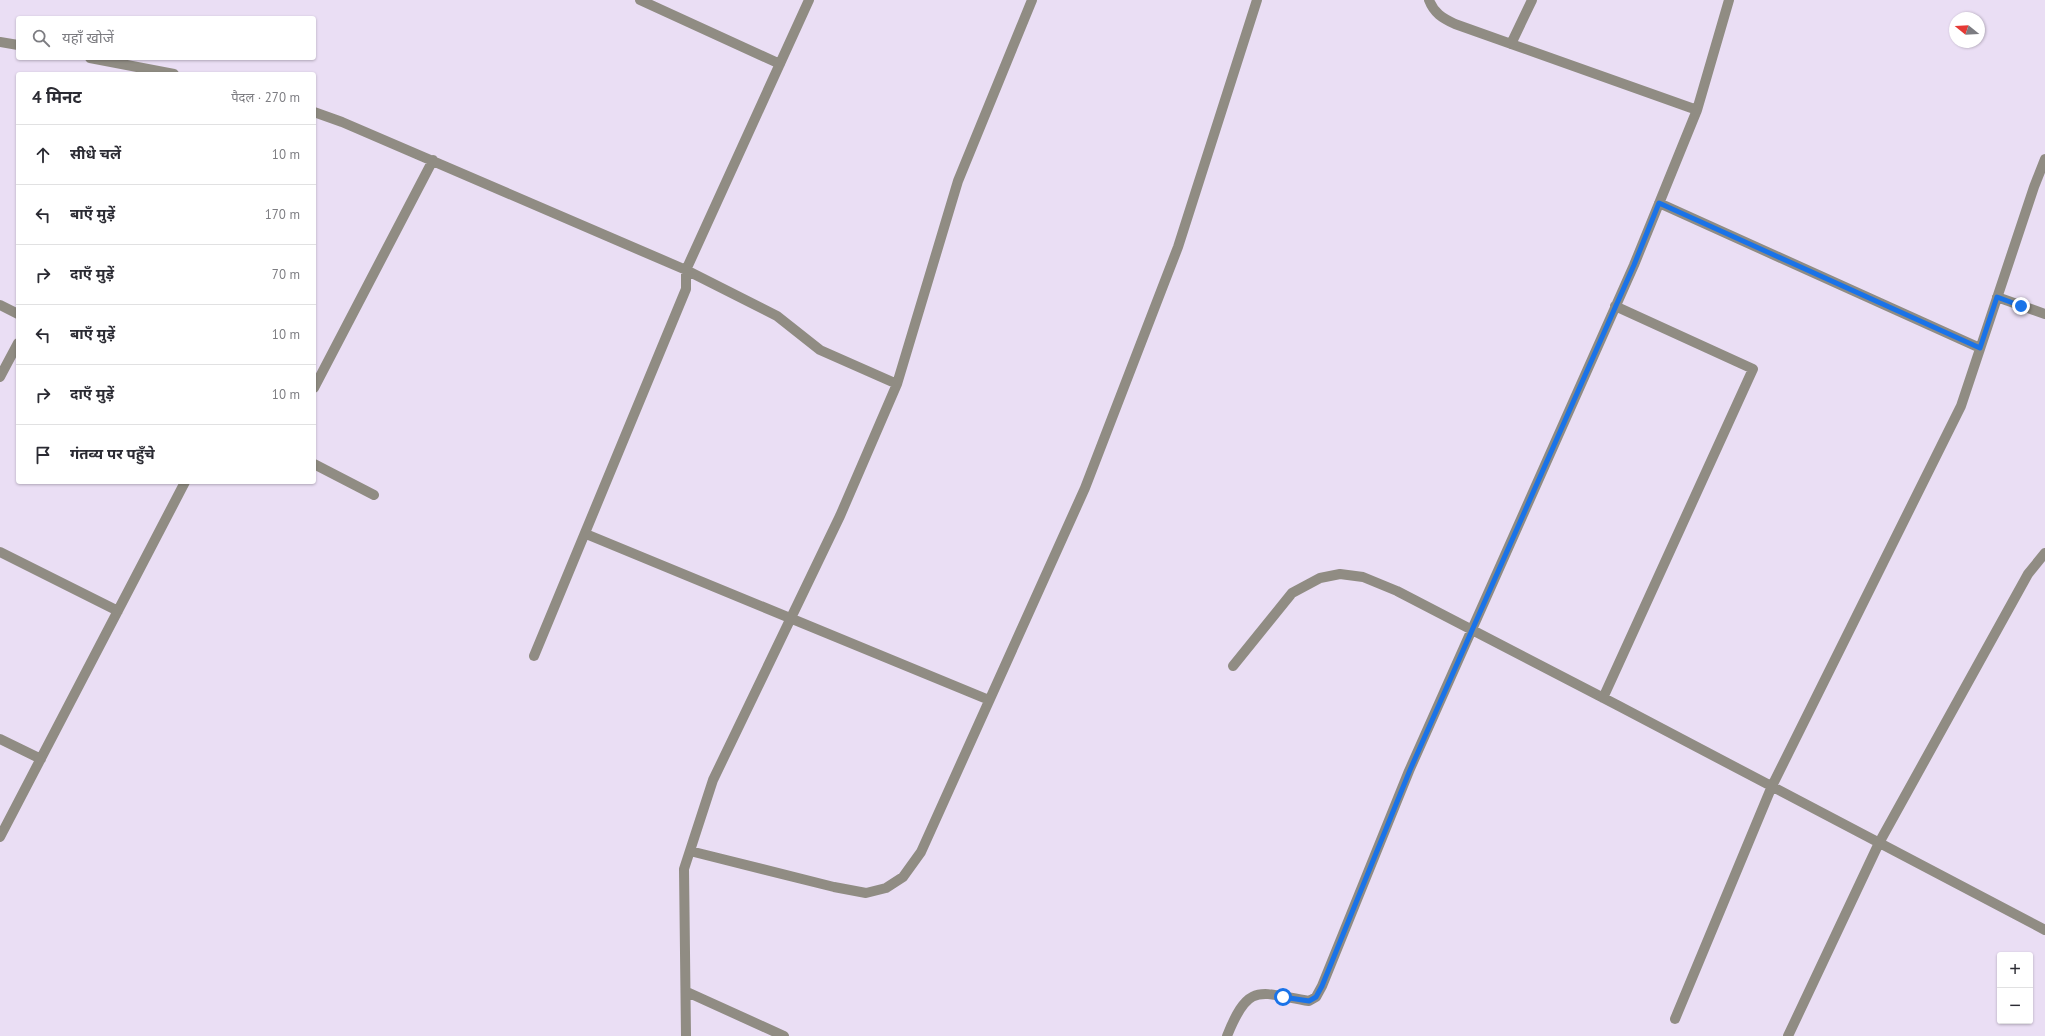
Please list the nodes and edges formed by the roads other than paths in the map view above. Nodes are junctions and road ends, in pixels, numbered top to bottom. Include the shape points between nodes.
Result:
1 (640, 0) edge
2 (809, 0) edge
3 (1032, 0) edge
4 (1257, 0) edge
5 (1429, 0) edge
6 (1532, 0) edge
7 (1729, 0) edge
8 (0, 42) edge
9 (1511, 44) junction
10 (16, 45) edge
11 (100, 60) edge
12 (780, 64) junction
13 (164, 72) edge
14 (1697, 110) junction
15 (316, 113) edge
16 (2045, 159) edge
17 (433, 160) junction
18 (1659, 203) junction
19 (686, 270) junction
20 (1997, 297) junction
21 (0, 305) edge
22 (1615, 306) junction
23 (16, 313) edge
24 (2045, 314) edge
25 (16, 347) edge
26 (1980, 348) junction
27 (0, 378) edge
28 (316, 384) edge
29 (898, 384) junction
30 (316, 465) edge
31 (184, 484) edge
32 (374, 495) dead end
33 (586, 534) junction
34 (0, 552) edge
35 (2045, 553) edge
36 (118, 611) junction
37 (791, 617) junction
38 (1471, 630) junction
39 (534, 656) dead end
40 (1233, 666) dead end
41 (1603, 698) junction
42 (989, 700) junction
43 (0, 739) edge
44 (41, 759) junction
45 (1772, 786) junction
46 (0, 837) edge
47 (1878, 842) junction
48 (690, 851) junction
49 (2045, 930) edge
50 (687, 992) junction
51 (1675, 1019) dead end
52 (686, 1036) edge
53 (784, 1036) edge
54 (1228, 1036) edge
55 (1788, 1036) edge

1 - 12 street
2 - 12 street
3 - 29 street via 958,181
4 - 42 street via 1178,247 1085,488
5 - 9 street via 1431,7 1440,17
6 - 9 street
7 - 14 street
8 - 10 street
9 - 14 street
11 - 13 street
12 - 19 street
14 - 18 street
15 - 17 street
16 - 20 street
17 - 19 street
17 - 28 street
18 - 22 street
18 - 26 street
19 - 29 street via 777,316 820,350
19 - 33 street via 686,289
20 - 24 street
20 - 26 street
21 - 23 street
22 - 38 street
22 - 41 street via 1753,369
25 - 27 street
26 - 45 street via 1961,406
29 - 37 street via 840,516
30 - 32 street
31 - 36 street
33 - 37 street
33 - 39 street
34 - 36 street
35 - 47 street via 2028,574
36 - 44 street
37 - 42 street
37 - 48 street via 713,780
38 - 40 street via 1397,591 1363,577 1340,574 1320,578 1292,593
38 - 41 street
38 - 54 street via 1316,997 1309,1001 1257,994 1249,998 1238,1012
41 - 45 street
42 - 48 street via 921,852 903,877 886,888 866,893
43 - 44 street
44 - 46 street
45 - 47 street
45 - 51 street
47 - 49 street
47 - 55 street
48 - 50 street via 684,869
50 - 52 street
50 - 53 street

